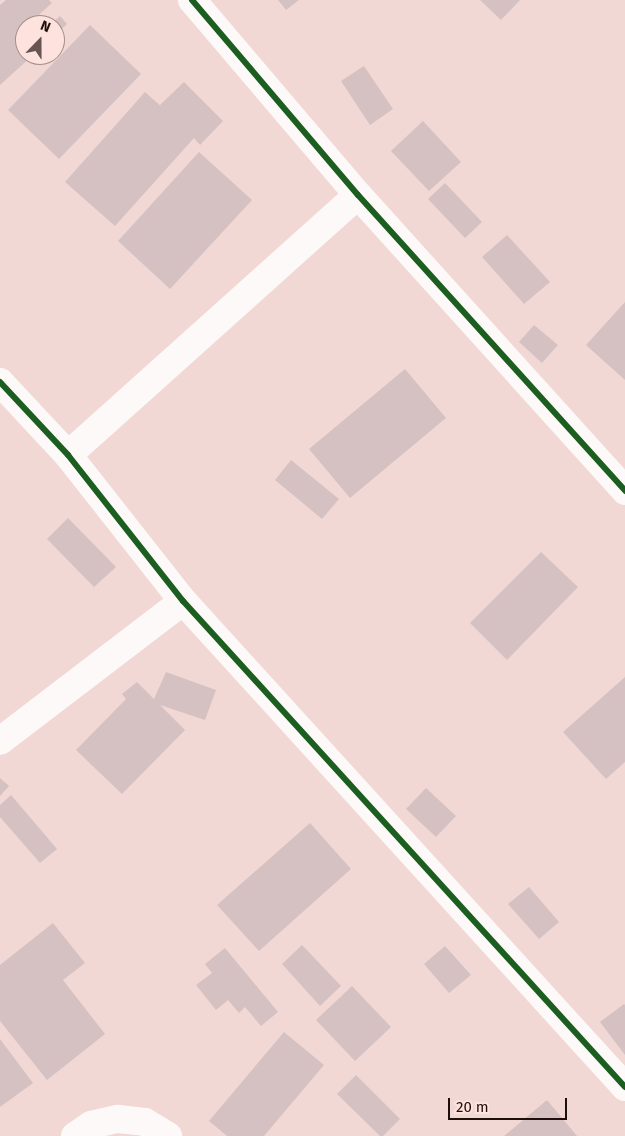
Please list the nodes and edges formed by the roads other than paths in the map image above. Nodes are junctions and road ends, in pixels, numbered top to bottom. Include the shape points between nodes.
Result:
1 (192, 0) edge
2 (358, 195) junction
3 (0, 382) edge
4 (68, 454) junction
5 (625, 491) edge
6 (183, 601) junction
7 (0, 741) edge
8 (625, 1087) edge
9 (75, 1136) edge
10 (168, 1136) edge

1 - 2 street
2 - 4 street
2 - 5 street
3 - 4 street
4 - 6 street
6 - 7 street
6 - 8 street
9 - 10 street via 91,1125 118,1119 146,1122

